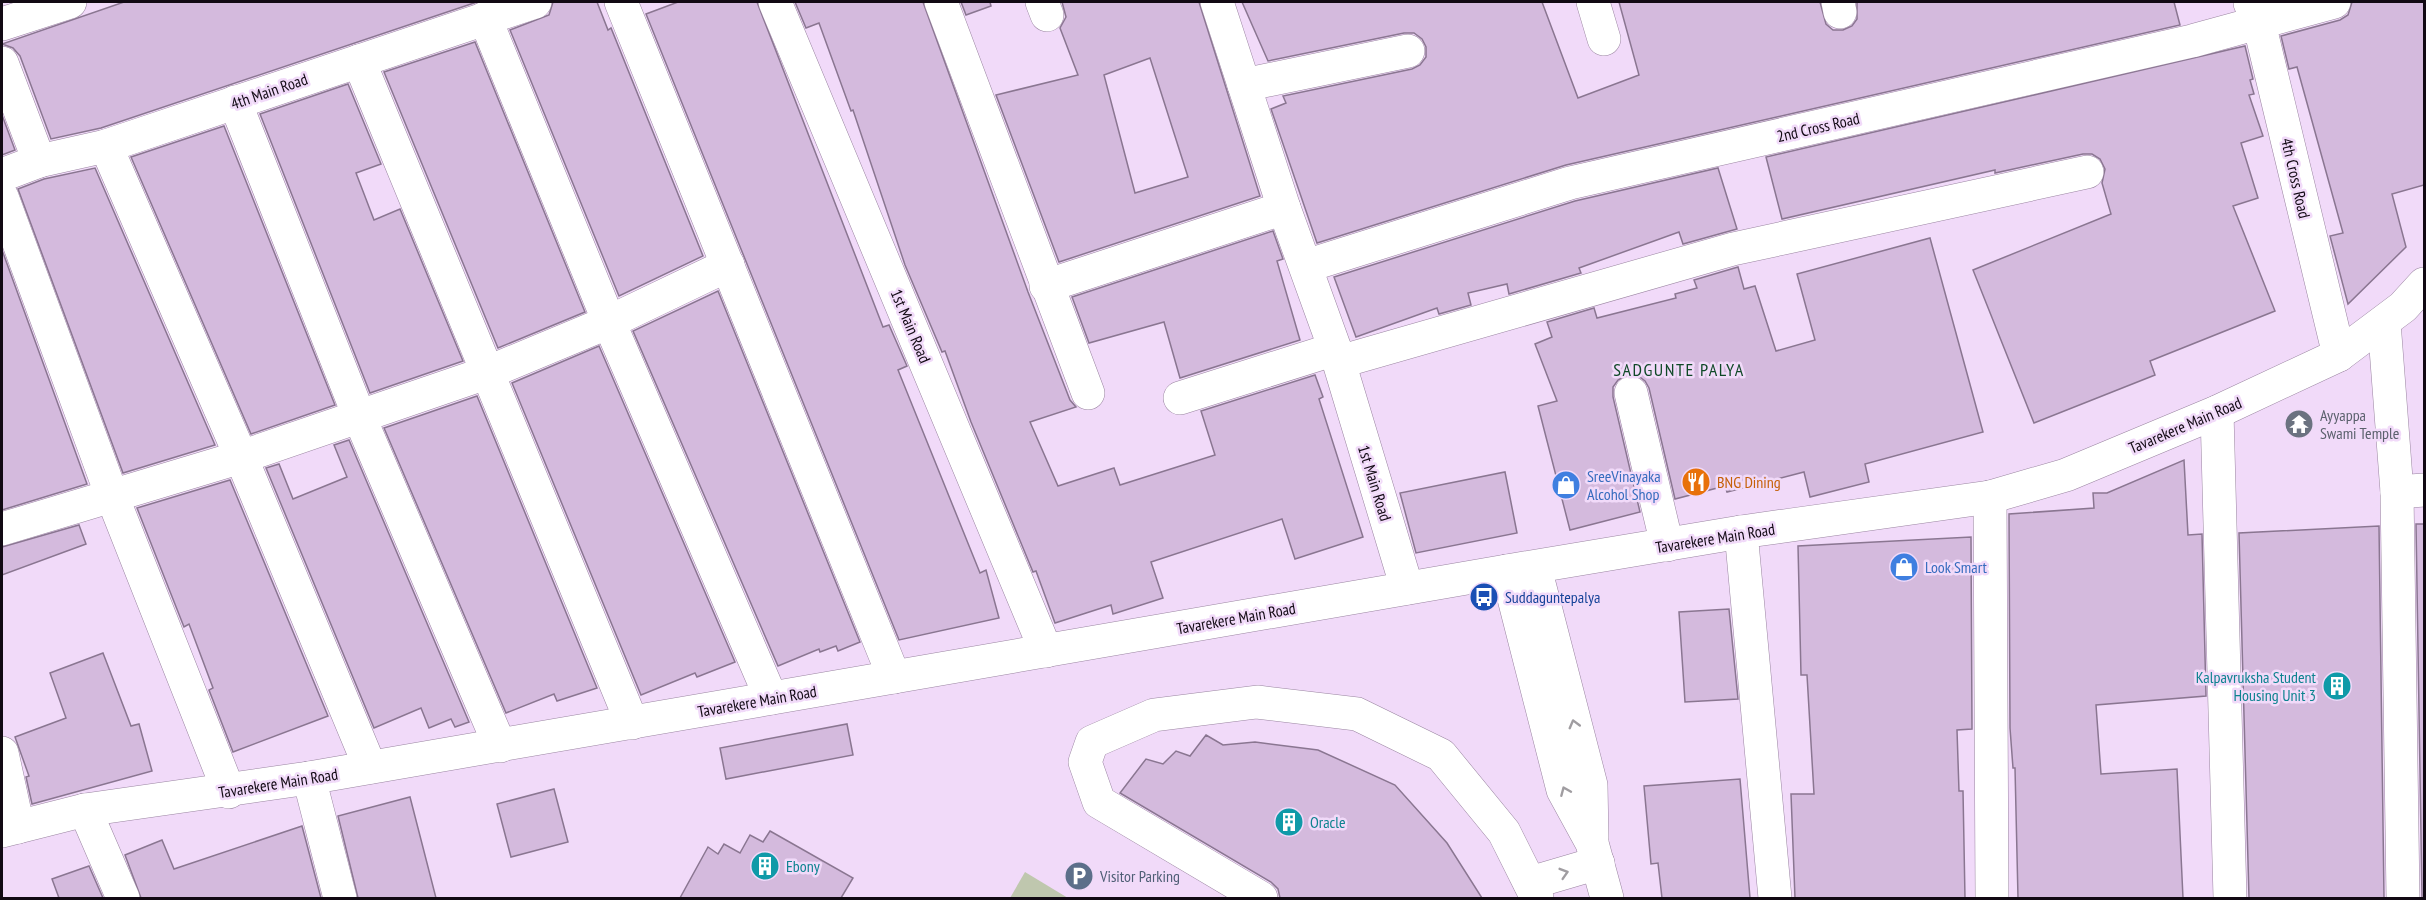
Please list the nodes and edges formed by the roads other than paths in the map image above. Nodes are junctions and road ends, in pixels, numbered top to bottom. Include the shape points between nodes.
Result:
1 (70, 2) edge
2 (535, 2) edge
3 (621, 2) edge
4 (775, 2) edge
5 (941, 2) edge
6 (1217, 2) edge
7 (1593, 2) edge
8 (2334, 2) edge
9 (2254, 12) edge
10 (485, 18) junction
11 (2, 24) edge
12 (1604, 39) dead end
13 (1408, 51) dead end
14 (358, 61) junction
15 (2, 63) edge
16 (1244, 85) junction
17 (235, 102) junction
18 (106, 146) junction
19 (39, 161) junction
20 (2087, 172) dead end
21 (2, 175) edge
22 (2, 197) edge
23 (1284, 208) junction
24 (728, 265) junction
25 (1306, 266) junction
26 (2424, 284) edge
27 (1046, 286) junction
28 (609, 322) junction
29 (2384, 322) junction
30 (2339, 355) junction
31 (1337, 356) junction
32 (489, 372) junction
33 (1088, 393) dead end
34 (1631, 393) dead end
35 (1180, 398) dead end
36 (2217, 412) junction
37 (359, 416) junction
38 (241, 457) junction
39 (2411, 491) edge
40 (112, 496) junction
41 (1990, 497) junction
42 (2, 529) edge
43 (1741, 532) junction
44 (1667, 545) junction
45 (1521, 570) junction
46 (1407, 588) junction
47 (1046, 651) junction
48 (894, 677) junction
49 (771, 698) junction
50 (632, 723) junction
51 (500, 746) junction
52 (2, 753) edge
53 (370, 767) junction
54 (309, 778) junction
55 (229, 792) junction
56 (85, 810) junction
57 (10, 829) edge
58 (1595, 853) junction
59 (1534, 891) edge
60 (123, 898) edge
61 (340, 898) edge
62 (1261, 898) edge
63 (1607, 898) edge
64 (1775, 898) edge
65 (1992, 898) edge
66 (2230, 898) edge
67 (2403, 898) edge

1 - 11 street
2 - 10 street, 4th Main Road
3 - 24 street
4 - 47 street, 1st Main Road
5 - 27 street
6 - 16 street, 1st Main Road
7 - 12 street
8 - 9 street, 2nd Cross Road
9 - 25 street, 2nd Cross Road via 2146,51 1570,183
9 - 30 street, 4th Cross Road
10 - 14 street, 4th Main Road
10 - 28 street
13 - 16 street
14 - 17 street, 4th Main Road
14 - 32 street
15 - 19 street
16 - 23 street, 1st Main Road
17 - 18 street, 4th Main Road
17 - 37 street
18 - 19 street, 4th Main Road
18 - 38 street
19 - 21 street, 4th Main Road
20 - 31 street via 1733,249
22 - 40 street
23 - 25 street, 1st Main Road
23 - 27 street
24 - 28 street
24 - 48 street
25 - 31 street, 1st Main Road
26 - 29 street, Tavarekere Main Road
27 - 33 street
28 - 32 street
28 - 49 street
29 - 30 street, Tavarekere Main Road
29 - 39 street
30 - 36 street, Tavarekere Main Road
31 - 35 street
31 - 46 street, 1st Main Road
32 - 37 street
32 - 50 street
34 - 44 street
36 - 41 street, Tavarekere Main Road via 2066,475
36 - 66 street
37 - 38 street
37 - 51 street
38 - 40 street
38 - 53 street
39 - 67 street
40 - 42 street
40 - 55 street
41 - 43 street, Tavarekere Main Road
41 - 65 street
43 - 44 street, Tavarekere Main Road
43 - 64 street
44 - 45 street, Tavarekere Main Road
45 - 46 street, Tavarekere Main Road
58 -> 45 street via 1563,790
46 - 47 street, Tavarekere Main Road
47 - 48 street, Tavarekere Main Road
48 - 49 street, Tavarekere Main Road
49 - 50 street, Tavarekere Main Road
50 - 51 street, Tavarekere Main Road
51 - 53 street, Tavarekere Main Road
52 - 57 street
53 - 54 street, Tavarekere Main Road
54 - 55 street, Tavarekere Main Road
54 - 61 street
55 - 56 street, Tavarekere Main Road
56 - 57 street, Tavarekere Main Road
56 - 60 street
59 -> 58 street
58 - 63 street
59 - 62 street via 1504,832 1441,755 1357,714 1257,702 1154,715 1092,742 1085,762 1099,802

